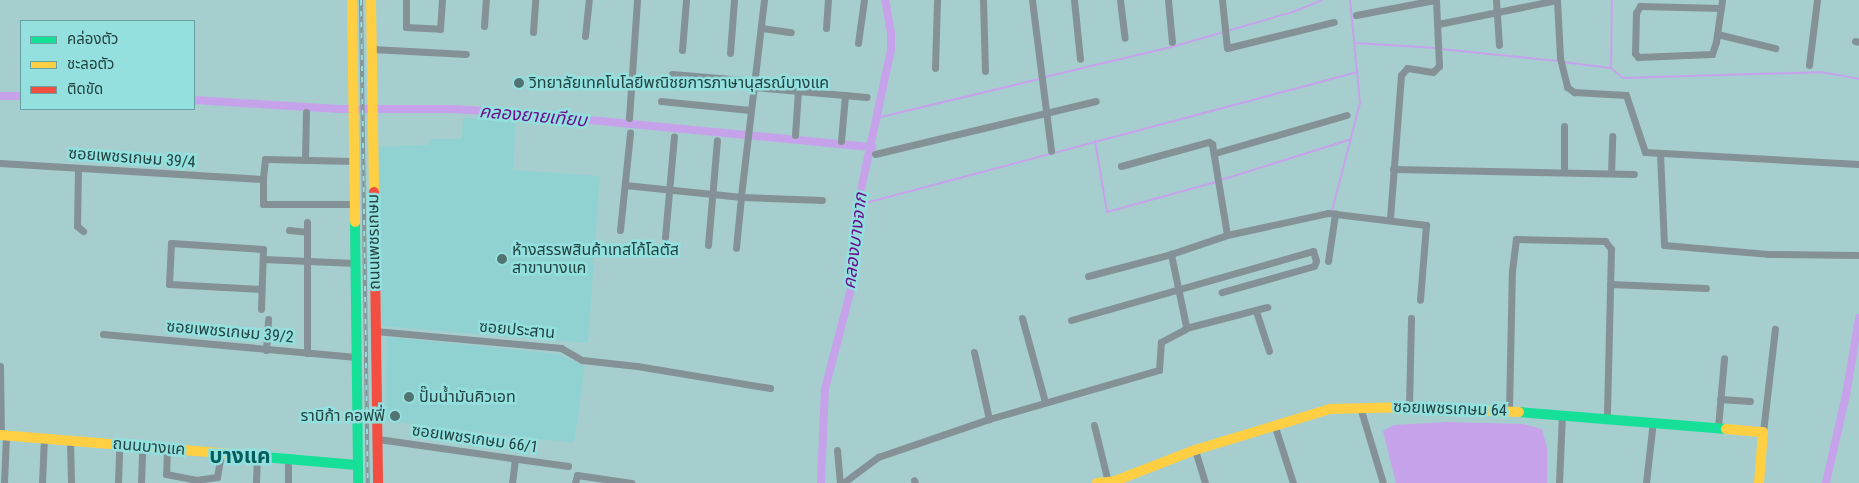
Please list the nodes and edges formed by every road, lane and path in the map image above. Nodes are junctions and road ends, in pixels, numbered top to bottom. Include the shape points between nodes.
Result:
1 (352, 0) edge
2 (371, 0) edge
3 (406, 0) edge
4 (442, 0) edge
5 (486, 0) edge
6 (535, 0) edge
7 (589, 0) edge
8 (637, 0) edge
9 (686, 0) edge
10 (734, 0) edge
11 (764, 0) edge
12 (828, 0) edge
13 (864, 0) edge
14 (937, 0) edge
15 (983, 0) edge
16 (1032, 0) edge
17 (1074, 0) edge
18 (1120, 0) edge
19 (1168, 0) edge
20 (1222, 0) edge
21 (1436, 0) edge
22 (1496, 0) edge
23 (1557, 0) edge
24 (1722, 0) edge
25 (1817, 0) edge
26 (1721, 8) junction
27 (1497, 13) junction
28 (1356, 15) dead end
29 (1334, 22) dead end
30 (1438, 24) junction
31 (484, 26) dead end
32 (760, 28) junction
33 (826, 28) dead end
34 (533, 32) dead end
35 (790, 32) dead end
36 (1717, 34) junction
37 (585, 36) dead end
38 (1125, 38) dead end
39 (1172, 42) dead end
40 (858, 43) dead end
41 (1499, 45) dead end
42 (1775, 48) dead end
43 (372, 49) junction
44 (682, 50) dead end
45 (466, 54) dead end
46 (730, 54) dead end
47 (1080, 59) dead end
48 (1809, 65) dead end
49 (935, 68) dead end
50 (985, 71) dead end
51 (672, 74) dead end
52 (754, 84) junction
53 (798, 91) junction
54 (845, 95) junction
55 (867, 97) dead end
56 (661, 101) dead end
57 (1096, 101) dead end
58 (750, 110) junction
59 (306, 112) dead end
60 (1044, 114) junction
61 (1347, 115) dead end
62 (629, 118) dead end
63 (1564, 126) dead end
64 (630, 133) dead end
65 (795, 135) dead end
66 (674, 136) dead end
67 (1612, 136) dead end
68 (717, 140) dead end
69 (841, 141) dead end
70 (1051, 151) dead end
71 (1215, 153) junction
72 (1660, 153) junction
73 (875, 154) dead end
74 (305, 160) junction
75 (354, 161) junction
76 (0, 163) edge
77 (1859, 164) edge
78 (1121, 166) dead end
79 (78, 168) junction
80 (1393, 169) junction
81 (1564, 170) junction
82 (1611, 173) junction
83 (1634, 174) dead end
84 (263, 179) junction
85 (625, 185) junction
86 (670, 189) junction
87 (713, 194) junction
88 (741, 196) junction
89 (822, 200) dead end
90 (354, 204) junction
91 (1332, 213) junction
92 (1390, 218) junction
93 (308, 222) dead end
94 (288, 230) dead end
95 (620, 230) dead end
96 (83, 231) dead end
97 (307, 232) junction
98 (1227, 235) junction
99 (665, 237) dead end
100 (708, 244) dead end
101 (736, 248) dead end
102 (1171, 254) junction
103 (1857, 255) dead end
104 (263, 259) junction
105 (307, 261) junction
106 (1328, 261) dead end
107 (355, 262) junction
108 (1088, 276) dead end
109 (1610, 284) junction
110 (1706, 288) dead end
111 (261, 289) junction
112 (1179, 289) junction
113 (1222, 292) dead end
114 (1420, 300) dead end
115 (1267, 308) dead end
116 (261, 309) dead end
117 (1256, 311) junction
118 (1022, 318) dead end
119 (1411, 318) dead end
120 (268, 319) dead end
121 (1071, 320) dead end
122 (1186, 328) junction
123 (1775, 329) dead end
124 (375, 331) junction
125 (103, 334) dead end
126 (266, 350) junction
127 (1269, 351) dead end
128 (974, 352) dead end
129 (307, 353) junction
130 (356, 357) junction
131 (1724, 358) dead end
132 (0, 366) edge
133 (770, 388) dead end
134 (1720, 400) junction
135 (1045, 402) junction
136 (1750, 402) dead end
137 (1360, 407) junction
138 (1409, 407) junction
139 (1510, 410) junction
140 (1562, 414) junction
141 (1607, 418) junction
142 (988, 419) junction
143 (1653, 421) junction
144 (1274, 424) junction
145 (1094, 425) dead end
146 (1718, 427) junction
147 (1763, 432) junction
148 (2, 435) edge
149 (44, 438) junction
150 (378, 439) junction
151 (70, 441) junction
152 (120, 445) junction
153 (142, 447) junction
154 (167, 449) junction
155 (837, 450) dead end
156 (1195, 450) junction
157 (221, 454) junction
158 (257, 457) junction
159 (288, 459) junction
160 (515, 459) junction
161 (357, 465) junction
162 (568, 466) dead end
163 (196, 481) edge
164 (1108, 482) junction
165 (4, 483) edge
166 (42, 483) edge
167 (71, 483) edge
168 (118, 483) edge
169 (141, 483) edge
170 (256, 483) edge
171 (288, 483) edge
172 (358, 483) edge
173 (378, 483) edge
174 (512, 483) edge
175 (575, 483) edge
176 (631, 483) edge
177 (841, 483) edge
178 (1097, 483) edge
179 (1205, 483) edge
180 (1293, 483) edge
181 (1384, 483) edge
182 (1560, 483) edge
183 (1646, 483) edge
184 (1759, 483) edge

1 - 75 main road, ถนนเพชรเกษม
2 - 43 main road, ถนนเพชรเกษม
3 - 4 street via 406,27 440,29
5 - 31 street
6 - 34 street
7 - 37 street
8 - 62 street
9 - 44 street
10 - 46 street
11 - 32 street
12 - 33 street
13 - 40 street
14 - 49 street
15 - 50 street
16 - 60 street
17 - 47 street
18 - 38 street
19 - 39 street
20 - 29 street via 1227,48
21 - 28 street
21 - 30 street
22 - 27 street
23 - 27 street
23 - 72 street via 1561,67 1569,92 1626,95 1644,151
24 - 26 street
25 - 48 street
26 - 36 street
26 - 36 street via 1640,6 1636,13 1635,53 1638,57 1706,56 1715,49
27 - 30 street
27 - 41 street
30 - 80 street via 1437,70 1410,68 1401,75
32 - 35 street
32 - 52 street
36 - 42 street
43 - 45 street
43 - 124 main road, ถนนเพชรเกษม
51 - 52 street
52 - 53 street
52 - 58 street
53 - 54 street
53 - 65 street
54 - 55 street
54 - 69 street
56 - 58 street
57 - 60 street
58 - 88 street
59 - 74 street
60 - 70 street
60 - 73 street
61 - 71 street
63 - 81 street
64 - 85 street
66 - 86 street
67 - 82 street
68 - 87 street
71 - 78 street via 1208,142
71 - 98 street
72 - 77 street
72 - 103 street via 1664,245 1768,254
74 - 75 street
74 - 84 street via 264,159
75 - 90 main road, ถนนเพชรเกษม
76 - 79 street, ซอยเพชรเกษม 39/4
79 - 84 street, ซอยเพชรเกษม 39/4
79 - 96 street via 76,222 77,228
80 - 81 street
80 - 92 street
81 - 82 street
82 - 83 street
84 - 90 street via 263,204
85 - 86 street
85 - 95 street
86 - 87 street
86 - 99 street
87 - 88 street
87 - 100 street
88 - 89 street
88 - 101 street
90 - 107 main road, ถนนเพชรเกษม
91 - 92 street
91 - 98 street
91 - 106 street
92 - 114 street via 1426,225
93 - 97 street
94 - 97 street
97 - 105 street
98 - 102 street
102 - 108 street
102 - 112 street
104 - 105 street
104 - 111 street
104 - 111 street via 264,249 171,243 168,284
105 - 107 street
105 - 129 street
107 - 130 main road, ถนนเพชรเกษม
109 - 110 street
109 - 139 street via 1611,249 1605,241 1516,239 1512,271
109 - 141 street
111 - 116 street
112 - 113 street via 1313,251 1314,266
112 - 121 street
112 - 122 street
115 - 117 street
117 - 122 street
117 - 127 street
118 - 135 street
119 - 138 street
120 - 126 street
122 - 135 street via 1161,342 1159,370
123 - 147 street
124 - 133 street, ซอยประสาน via 562,348 582,360
124 - 150 main road, ถนนเพชรเกษม
125 - 126 street, ซอยเพชรเกษม 39/2
126 - 129 street, ซอยเพชรเกษม 39/2
128 - 142 street
129 - 130 street, ซอยเพชรเกษม 39/2
130 - 161 main road, ถนนเพชรเกษม
131 - 134 street
132 - 148 street
134 - 136 street
134 - 146 street
135 - 142 street
137 - 138 main road, ซอยเพชรเกษม 64
137 - 144 main road, ซอยเพชรเกษม 64 via 1330,409
137 - 181 street
138 - 139 main road, ซอยเพชรเกษม 64
139 - 140 main road, ซอยเพชรเกษม 64
140 - 141 main road, ซอยเพชรเกษม 64
140 - 182 street
141 - 143 main road, ซอยเพชรเกษม 64
142 - 177 street via 878,458
143 - 146 main road, ซอยเพชรเกษม 64
143 - 183 street
144 - 156 main road, ซอยเพชรเกษม 64
144 - 180 street
145 - 164 street
146 - 147 main road, ซอยเพชรเกษม 64
147 - 184 main road
148 - 149 main road, ถนนบางแค
148 - 165 street
149 - 151 main road, ถนนบางแค
149 - 166 street
150 - 160 street, ซอยเพชรเกษม 66/1
150 - 161 main road via 372,455
150 - 173 main road, ถนนเพชรเกษม
151 - 152 main road, ถนนบางแค
151 - 167 street
152 - 153 main road, ถนนบางแค
152 - 168 street
153 - 154 main road, ถนนบางแค
153 - 169 street
154 - 157 main road, ถนนบางแค
154 - 163 street via 166,474
155 - 177 street
156 - 164 main road, ซอยเพชรเกษม 64
156 - 179 street
157 - 158 main road, ถนนบางแค
157 - 163 street via 217,477
158 - 159 main road, ถนนบางแค
158 - 170 street
159 - 161 main road, ถนนบางแค
159 - 171 street
160 - 162 street, ซอยเพชรเกษม 66/1
160 - 174 street
161 - 172 main road, ถนนเพชรเกษม
164 - 178 main road, ซอยเพชรเกษม 64
175 - 176 street via 577,475

